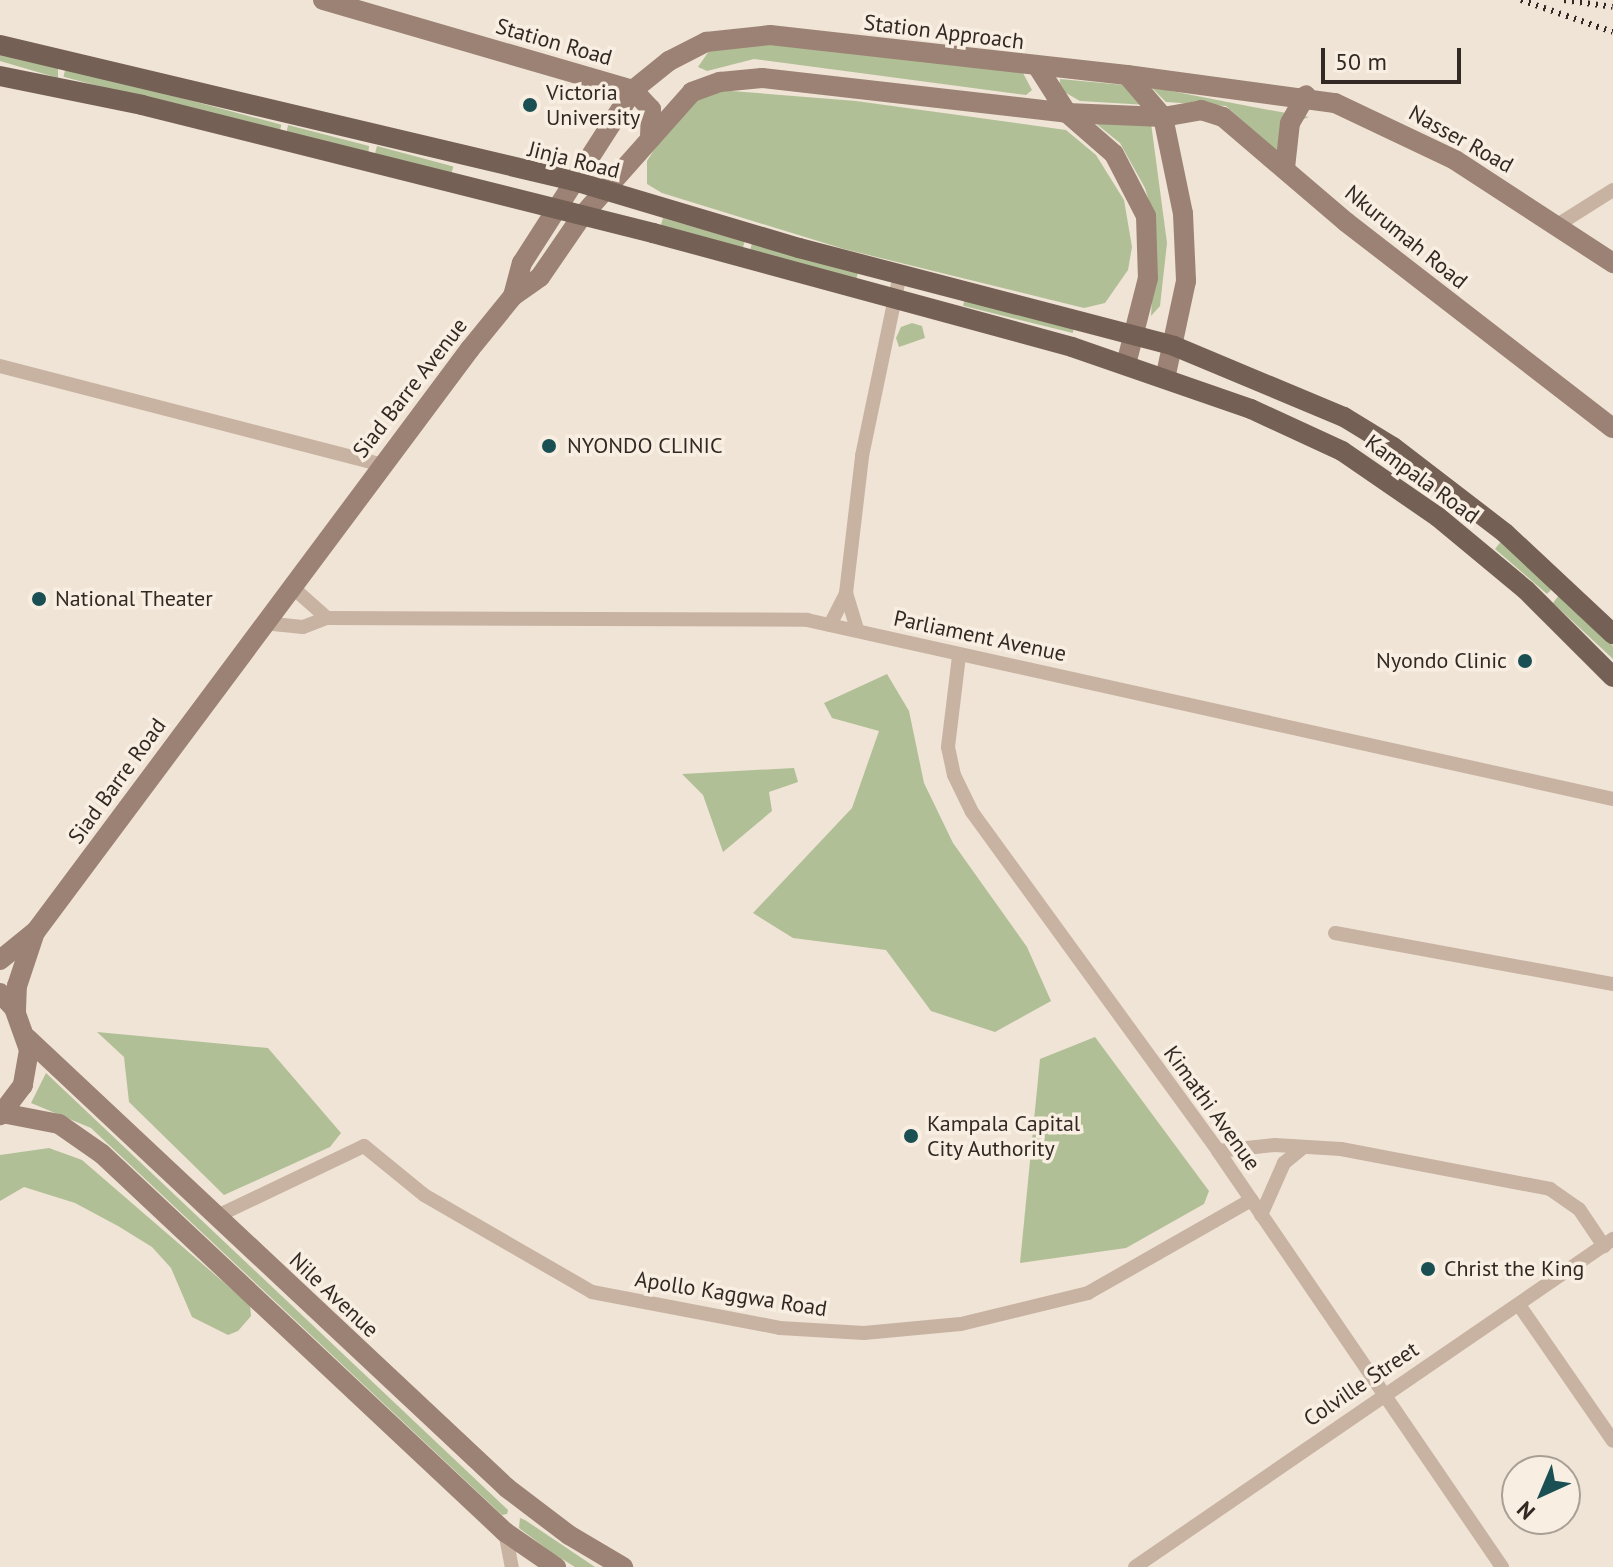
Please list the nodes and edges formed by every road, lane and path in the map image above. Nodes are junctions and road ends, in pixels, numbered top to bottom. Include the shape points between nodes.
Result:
1 (323, 0) edge
2 (0, 45) edge
3 (1039, 69) junction
4 (1127, 75) junction
5 (0, 76) edge
6 (633, 90) junction
7 (1306, 95) junction
8 (1067, 113) junction
9 (1163, 117) junction
10 (650, 138) junction
11 (1285, 168) junction
12 (574, 181) junction
13 (1613, 190) edge
14 (603, 191) junction
15 (557, 209) junction
16 (582, 216) junction
17 (1559, 224) junction
18 (1613, 263) edge
19 (900, 274) junction
20 (513, 296) junction
21 (894, 302) junction
22 (1133, 334) junction
23 (1174, 346) junction
24 (1126, 364) junction
25 (0, 366) edge
26 (1165, 379) junction
27 (1613, 428) edge
28 (379, 464) junction
29 (291, 586) junction
30 (846, 593) junction
31 (327, 618) junction
32 (263, 623) junction
33 (830, 625) junction
34 (857, 630) junction
35 (1613, 634) edge
36 (959, 656) junction
37 (1613, 677) edge
38 (1613, 798) edge
39 (36, 931) junction
40 (1335, 933) dead end
41 (0, 960) edge
42 (1613, 984) edge
43 (0, 993) edge
44 (16, 1011) junction
45 (27, 1038) junction
46 (1, 1114) edge
47 (1301, 1149) junction
48 (1218, 1151) junction
49 (1251, 1200) junction
50 (1261, 1215) junction
51 (215, 1217) junction
52 (1608, 1243) edge
53 (1519, 1305) junction
54 (1381, 1396) junction
55 (1613, 1441) edge
56 (505, 1532) junction
57 (512, 1567) edge
58 (556, 1567) edge
59 (623, 1567) edge
60 (1135, 1567) edge
61 (1502, 1567) edge

1 - 6 street, Station Road
2 - 12 main road, Jinja Road
3 - 4 street, Station Approach
3 - 6 street, Station Approach via 739,35 687,51
3 - 8 street
4 - 7 street, Nasser Road
4 - 9 street
5 - 15 main road via 142,105
6 - 10 street via 651,109
6 - 12 street, Station Approach
7 - 11 street via 1287,132
7 - 17 street, Nasser Road via 1427,144
8 - 9 street
8 - 10 street via 750,78 692,92
8 - 22 street via 1114,154 1146,216 1150,265
9 - 11 street, Nkurumah Road via 1190,110 1211,112
9 - 23 street via 1187,251
10 - 14 street
11 - 27 street, Nkurumah Road via 1346,222
12 - 14 main road, Jinja Road
12 - 15 street, Station Approach
13 - 17 street
14 - 16 street, Siad Barre Avenue
14 - 19 main road, Jinja Road
15 - 16 main road
15 - 20 street, Station Approach via 522,263
16 - 20 street, Siad Barre Avenue via 540,277
16 - 21 main road
17 - 18 street, Nasser Road
19 - 21 street
19 - 22 main road, Jinja Road
20 - 28 street, Siad Barre Avenue
21 - 24 main road
21 - 30 street via 862,456
22 - 23 main road, Kampala Road
22 - 24 street
23 - 26 street
23 - 35 main road, Kampala Road via 1329,410 1393,447 1505,533
24 - 26 main road, Kampala Road
25 - 28 street
26 - 37 main road, Kampala Road via 1285,422 1365,465 1487,555
28 - 29 street, Siad Barre Avenue
29 - 31 street
29 - 32 street, Siad Barre Avenue
30 - 33 street
30 - 34 street
31 - 32 street, Parliament Avenue via 303,627
31 - 33 street, Parliament Avenue via 753,618
32 - 39 street, Siad Barre Road
33 - 34 street, Parliament Avenue
34 - 36 street, Parliament Avenue
36 - 38 street, Parliament Avenue via 1361,739
36 - 48 street, Kimathi Avenue via 948,731 950,762 962,794
39 - 41 street, Siad Barre Road
39 - 44 street via 21,970
40 - 42 street
43 - 44 street
44 - 45 street
45 - 46 street via 23,1085
45 - 51 street, Nile Avenue
46 - 56 street via 59,1124 102,1154
47 - 48 street via 1275,1145
47 - 50 street via 1285,1160
47 - 52 street via 1341,1149 1550,1189 1579,1209
48 - 49 street, Kimathi Avenue
49 - 50 street, Kimathi Avenue
49 - 51 street, Apollo Kaggwa Road via 1132,1272 1056,1303 914,1331 820,1332 592,1292 424,1195 364,1146
50 - 54 street, Kimathi Avenue
51 - 59 street, Nile Avenue via 507,1488
52 - 53 street, Colville Street
53 - 54 street, Colville Street
53 - 55 street
54 - 60 street, Colville Street
54 - 61 street, Kimathi Avenue
56 - 57 street
56 - 58 street

